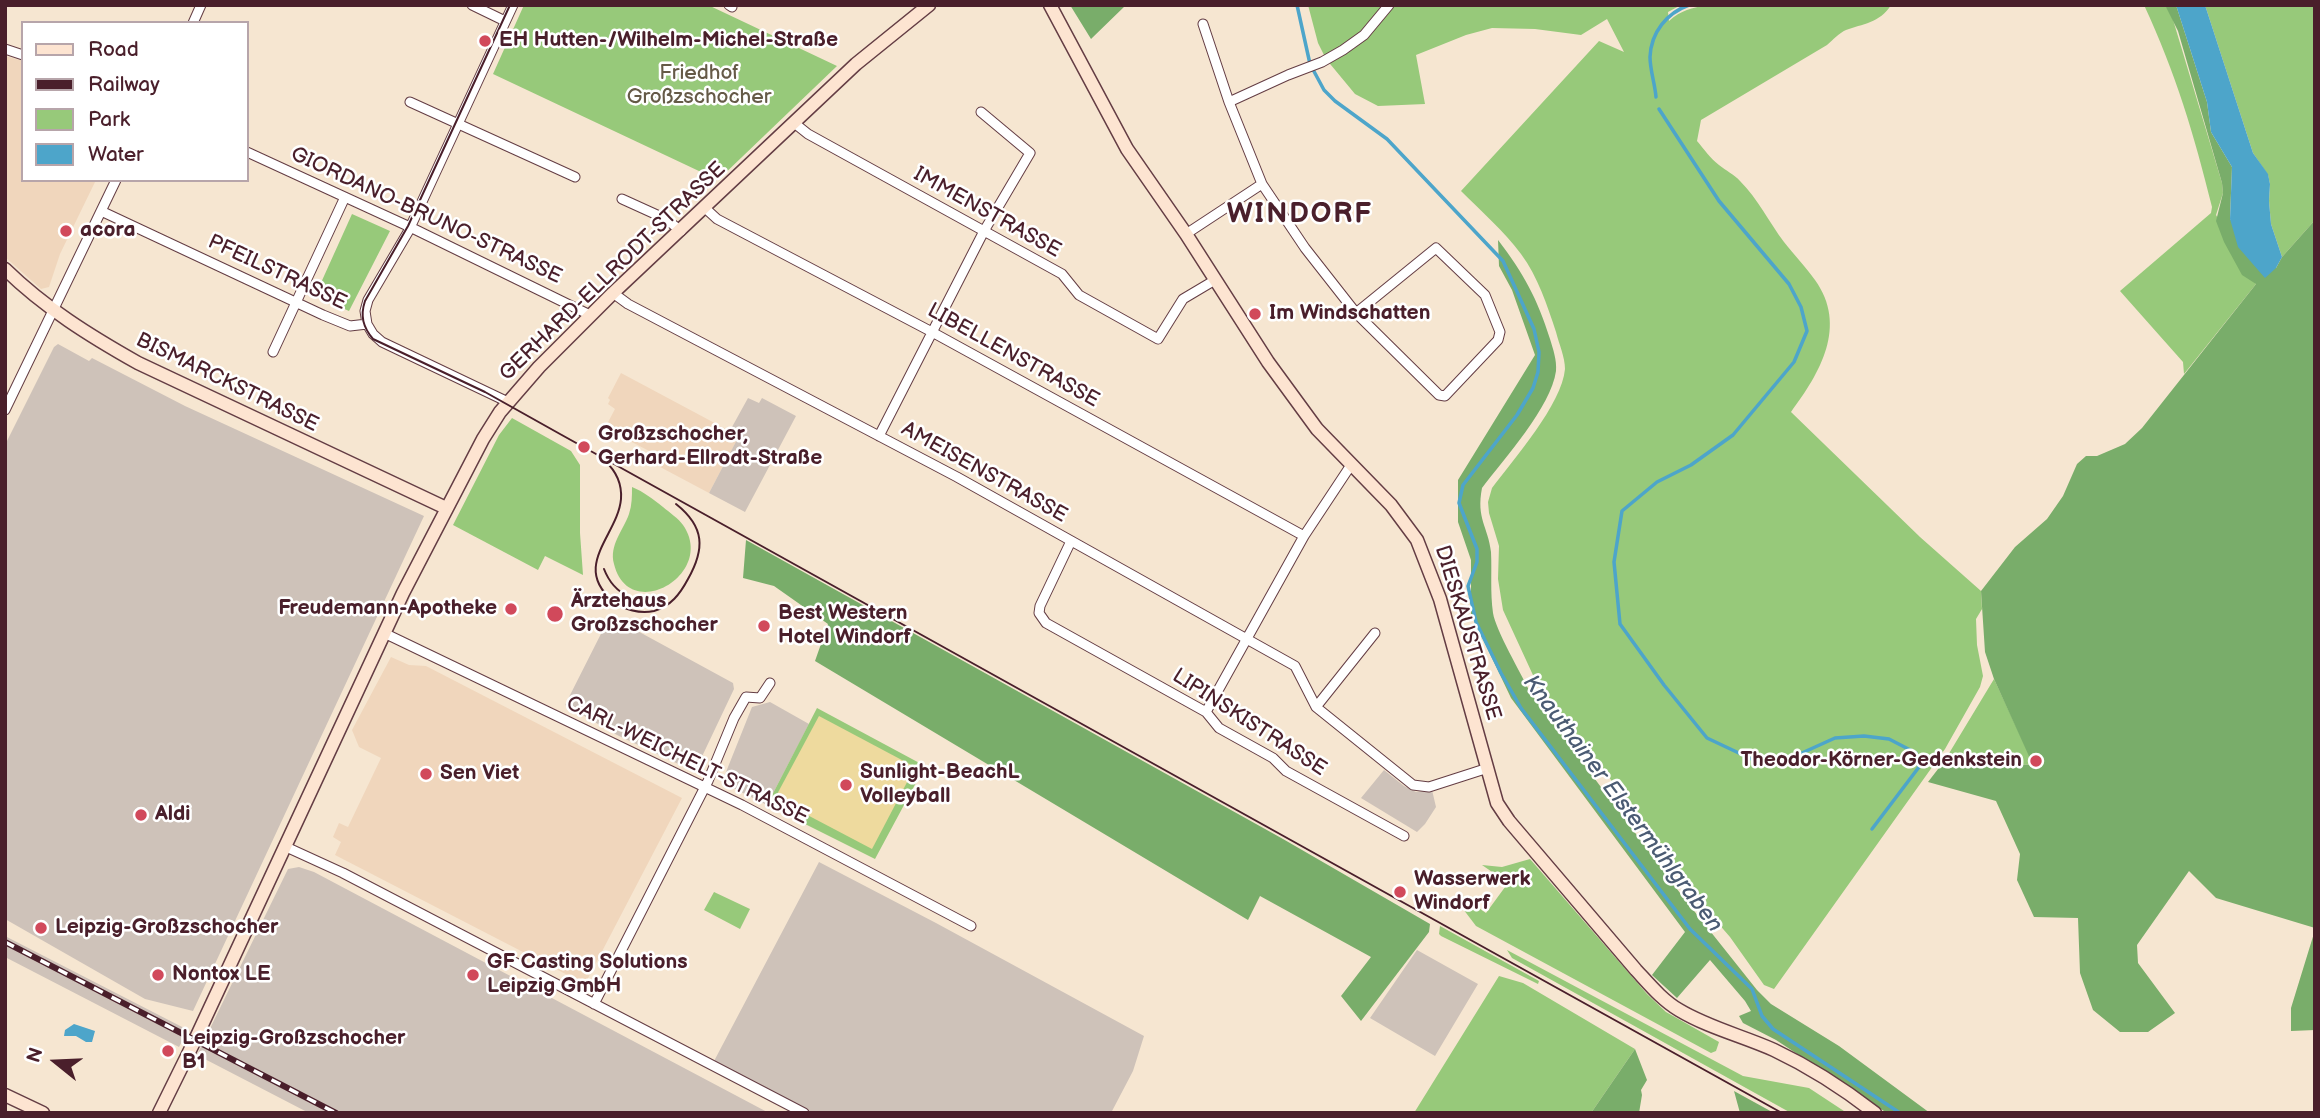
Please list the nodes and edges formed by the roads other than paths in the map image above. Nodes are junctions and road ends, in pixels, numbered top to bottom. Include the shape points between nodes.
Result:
1 (201, 5) edge
2 (472, 5) edge
3 (513, 5) edge
4 (1051, 5) edge
5 (1389, 5) edge
6 (927, 6) edge
7 (194, 21) edge
8 (505, 21) junction
9 (1203, 24) dead end
10 (410, 102) dead end
11 (1230, 102) junction
12 (981, 112) dead end
13 (793, 122) junction
14 (458, 123) junction
15 (248, 152) edge
16 (575, 177) dead end
17 (115, 182) edge
18 (1262, 184) junction
19 (345, 197) junction
20 (622, 199) dead end
21 (705, 208) junction
22 (101, 211) junction
23 (410, 227) junction
24 (681, 231) junction
25 (984, 231) junction
26 (1186, 234) junction
27 (5, 269) edge
28 (1214, 280) junction
29 (613, 293) junction
30 (297, 303) junction
31 (52, 310) junction
32 (1356, 313) junction
33 (590, 315) junction
34 (367, 324) junction
35 (932, 332) junction
36 (273, 352) dead end
37 (8, 397) edge
38 (508, 402) junction
39 (5, 411) edge
40 (878, 436) junction
41 (1350, 465) junction
42 (446, 508) junction
43 (1304, 536) junction
44 (1071, 541) junction
45 (384, 633) junction
46 (1375, 633) dead end
47 (1247, 639) junction
48 (770, 683) dead end
49 (1316, 707) junction
50 (1206, 712) junction
51 (1488, 768) junction
52 (704, 788) junction
53 (1404, 836) dead end
54 (285, 845) junction
55 (971, 926) dead end
56 (594, 1004) junction
57 (5, 1095) edge
58 (43, 1113) edge
59 (159, 1113) edge
60 (804, 1113) edge
61 (1875, 1113) edge

1 - 7 street
2 - 8 street
3 - 8 street
4 - 26 main road, DIESKAUSTRASSE via 1127,149
5 - 11 street via 1364,35 1326,60
6 - 13 main road, GERHARD-ELLRODT-STRASSE
8 - 14 street
9 - 11 street
10 - 14 street
11 - 18 street
12 - 25 street via 1030,153
13 - 21 main road, GERHARD-ELLRODT-STRASSE
13 - 25 street, IMMENSTRASSE
14 - 16 street
14 - 23 street
15 - 19 street, GIORDANO-BRUNO-STRASSE
17 - 22 street
18 - 26 street
18 - 32 street
19 - 23 street, GIORDANO-BRUNO-STRASSE
19 - 30 street
20 - 24 street
21 - 24 main road, GERHARD-ELLRODT-STRASSE
21 - 35 street, LIBELLENSTRASSE via 717,219
22 - 30 street, PFEILSTRASSE
22 - 31 street
23 - 33 street, GIORDANO-BRUNO-STRASSE
23 - 34 street via 368,300
24 - 29 main road, GERHARD-ELLRODT-STRASSE
25 - 28 street, IMMENSTRASSE via 1062,274 1079,295 1158,339 1183,299
25 - 35 street
26 - 28 main road, DIESKAUSTRASSE
27 - 31 main road, BISMARCKSTRASSE
28 - 41 main road, DIESKAUSTRASSE via 1317,429
29 - 33 main road, GERHARD-ELLRODT-STRASSE
29 - 40 street, AMEISENSTRASSE
30 - 34 street, PFEILSTRASSE via 347,325
30 - 36 street
31 - 37 street
31 - 42 main road, BISMARCKSTRASSE via 138,363
32 - 32 street via 1445,396 1498,340 1500,332 1485,295 1436,248
33 - 38 main road, GERHARD-ELLRODT-STRASSE
34 - 38 street, PFEILSTRASSE via 387,345
35 - 40 street
35 - 43 street, LIBELLENSTRASSE
37 - 39 street
38 - 42 main road, GERHARD-ELLRODT-STRASSE
40 - 44 street, AMEISENSTRASSE
41 - 43 street
41 - 51 main road, DIESKAUSTRASSE via 1391,505 1417,540 1440,599
42 - 45 main road, GERHARD-ELLRODT-STRASSE
43 - 47 street
44 - 47 street, AMEISENSTRASSE
44 - 50 street, LIPINSKISTRASSE via 1040,606 1046,623
45 - 52 street, CARL-WEICHELT-STRASSE
45 - 54 main road, GERHARD-ELLRODT-STRASSE
46 - 49 street
47 - 49 street, AMEISENSTRASSE via 1295,666
47 - 50 street
48 - 52 street via 760,698 746,697
49 - 51 street, AMEISENSTRASSE via 1413,785 1429,787
50 - 53 street, LIPINSKISTRASSE via 1219,728 1273,758 1286,771
51 - 61 main road, DIESKAUSTRASSE via 1497,803 1509,821 1656,993 1692,1017 1773,1050 1830,1081
52 - 55 street, CARL-WEICHELT-STRASSE
52 - 56 street
54 - 56 street
54 - 59 main road, GERHARD-ELLRODT-STRASSE
56 - 60 street
57 - 58 main road

